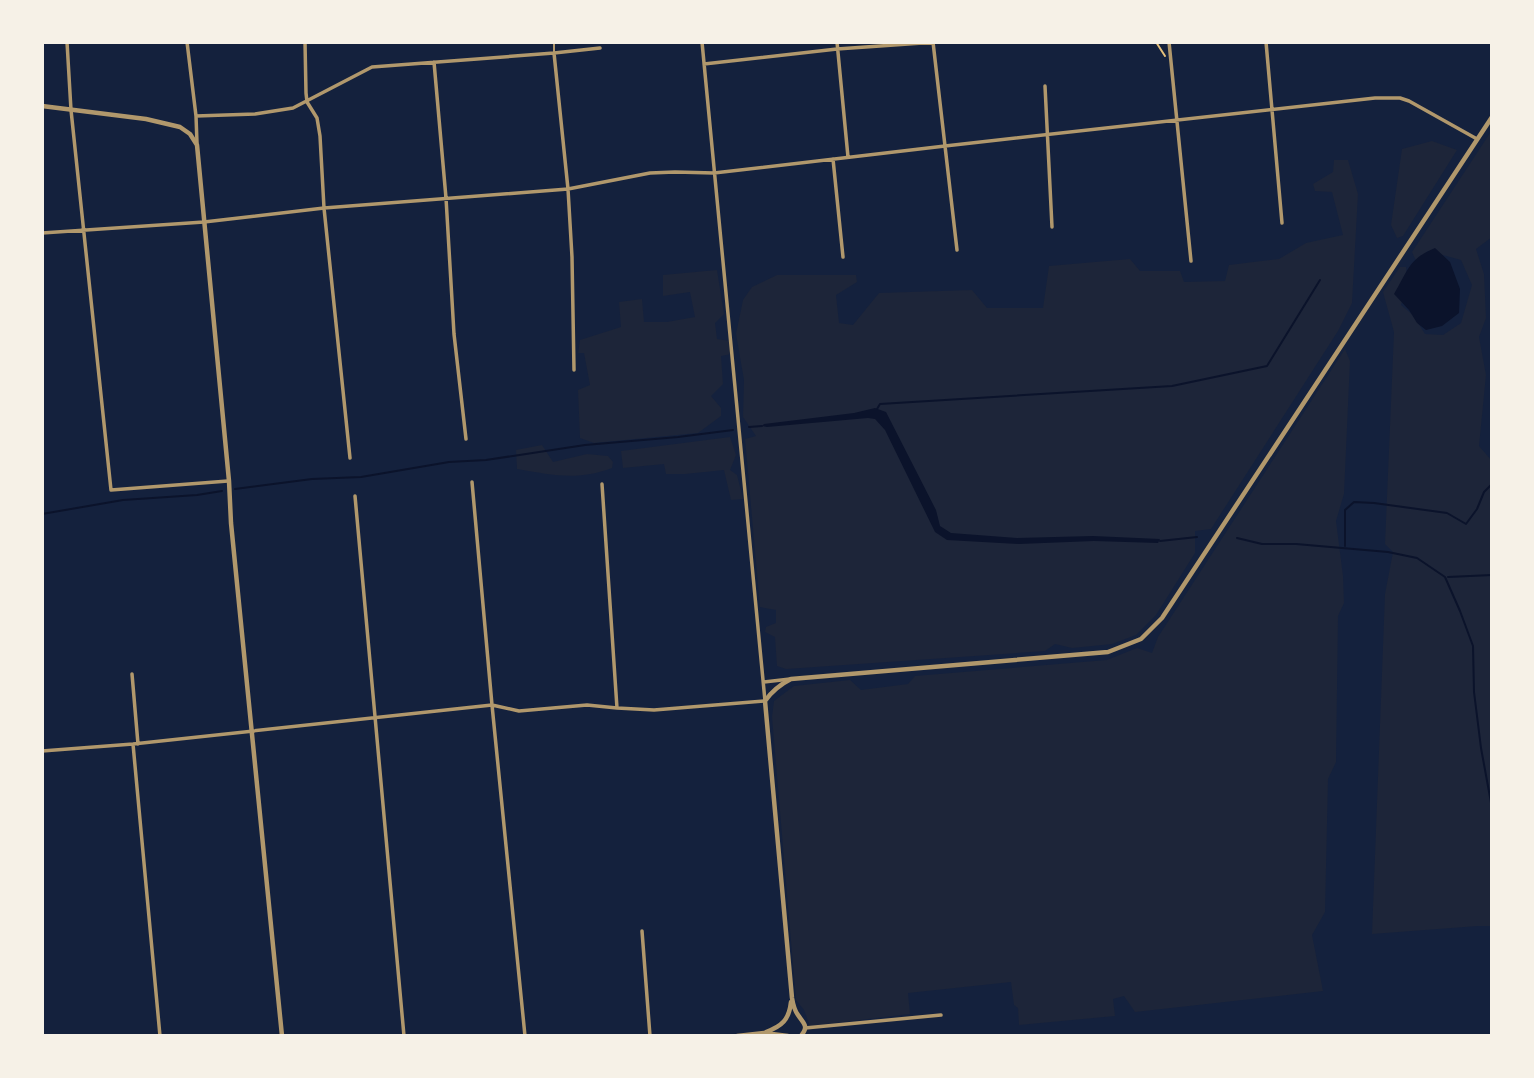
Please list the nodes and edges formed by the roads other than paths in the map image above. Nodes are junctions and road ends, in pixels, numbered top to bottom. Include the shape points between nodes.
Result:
1 (67, 42) edge
2 (187, 42) edge
3 (305, 42) edge
4 (554, 42) edge
5 (702, 42) edge
6 (836, 42) edge
7 (935, 42) edge
8 (1168, 42) edge
9 (1266, 42) edge
10 (600, 48) dead end
11 (837, 49) junction
12 (554, 53) junction
13 (434, 62) junction
14 (704, 64) junction
15 (1045, 86) dead end
16 (307, 102) junction
17 (42, 106) edge
18 (71, 110) junction
19 (1272, 110) junction
20 (196, 116) junction
21 (1492, 117) edge
22 (1176, 121) junction
23 (1049, 135) junction
24 (1477, 139) junction
25 (197, 145) junction
26 (945, 146) junction
27 (848, 157) junction
28 (833, 159) junction
29 (714, 173) junction
30 (568, 189) junction
31 (446, 198) junction
32 (324, 208) junction
33 (204, 222) junction
34 (1282, 223) dead end
35 (1052, 227) dead end
36 (85, 229) junction
37 (42, 233) edge
38 (957, 250) dead end
39 (843, 257) dead end
40 (1191, 261) dead end
41 (574, 370) dead end
42 (466, 439) dead end
43 (350, 458) dead end
44 (229, 481) junction
45 (472, 482) dead end
46 (602, 484) dead end
47 (355, 496) dead end
48 (132, 674) dead end
49 (791, 679) junction
50 (764, 681) junction
51 (765, 701) junction
52 (492, 705) junction
53 (617, 708) junction
54 (375, 717) junction
55 (252, 730) junction
56 (136, 744) junction
57 (42, 751) edge
58 (642, 931) dead end
59 (792, 998) junction
60 (941, 1015) dead end
61 (800, 1018) junction
62 (786, 1021) junction
63 (805, 1028) junction
64 (764, 1033) junction
65 (160, 1036) edge
66 (282, 1036) edge
67 (404, 1036) edge
68 (525, 1036) edge
69 (650, 1036) edge
70 (737, 1036) edge
71 (788, 1036) edge
72 (801, 1036) edge

1 - 18 street
2 - 20 street
3 - 16 street
4 - 12 lane
5 - 14 street
6 - 11 street
7 - 11 street
7 - 26 street
8 - 22 street
9 - 19 street
10 - 12 street
11 - 14 street
11 - 27 street
12 - 13 street
12 - 30 street
13 - 16 street via 372,67
13 - 31 street
14 - 29 street
15 - 23 street
16 - 20 street via 255,114
16 - 32 street via 317,118 320,136
17 - 18 street
18 - 25 street via 180,127
18 - 36 street
19 - 22 street
19 - 24 street via 1400,98
19 - 34 street
20 - 25 street
21 - 24 street
22 - 23 street
22 - 40 street
23 - 26 street
23 - 35 street
24 - 49 street via 1161,618 1141,639 1108,652
25 - 33 street
26 - 27 street
26 - 38 street
27 - 28 street
28 - 29 street
28 - 39 street
29 - 30 street via 650,173
29 - 50 street
30 - 31 street
30 - 41 street
31 - 32 street
31 - 42 street
32 - 33 street
32 - 43 street
33 - 36 street
33 - 44 street
36 - 37 street
36 - 44 street via 111,490
44 - 55 street
45 - 52 street
46 - 53 street
47 - 54 street
48 - 56 street
49 - 50 street
49 - 51 street
50 - 51 street
51 - 53 street via 654,710
51 - 59 street
52 - 53 street via 519,711 587,705
52 - 54 street
52 - 68 street
54 - 55 street
54 - 67 street
55 - 56 street
55 - 66 street
56 - 57 street
56 - 65 street
58 - 69 street
59 - 61 street
59 - 62 street
60 - 63 street
61 - 62 street
61 - 63 street
62 - 64 street
62 - 71 street
63 - 72 street
64 - 70 street
64 - 71 street

